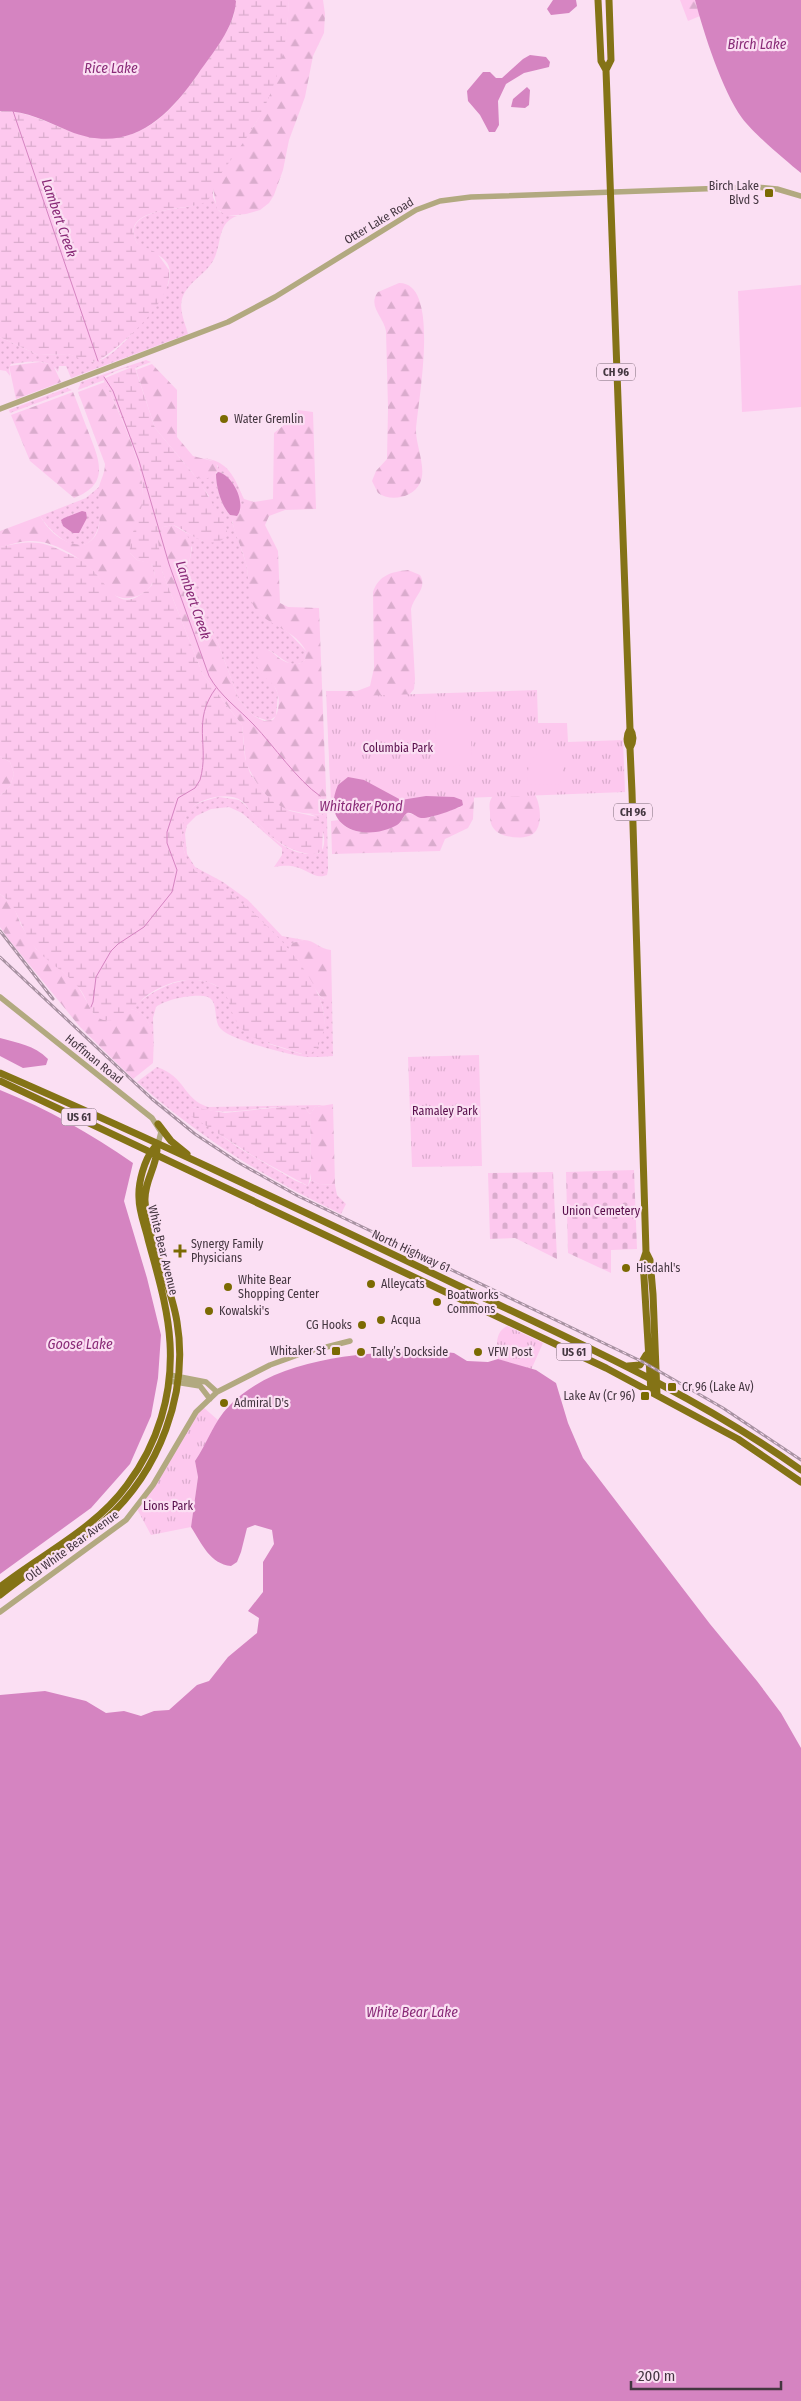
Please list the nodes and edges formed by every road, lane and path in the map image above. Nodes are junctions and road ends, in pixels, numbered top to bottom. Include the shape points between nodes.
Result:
1 (598, 0) edge
2 (609, 0) edge
3 (606, 70) junction
4 (610, 193) junction
5 (801, 196) edge
6 (0, 409) edge
7 (0, 997) edge
8 (0, 1073) edge
9 (0, 1081) edge
10 (158, 1124) junction
11 (158, 1144) junction
12 (154, 1153) junction
13 (195, 1160) junction
14 (646, 1252) junction
15 (350, 1341) dead end
16 (647, 1350) junction
17 (622, 1364) junction
18 (169, 1378) junction
19 (179, 1379) junction
20 (653, 1381) junction
21 (217, 1392) junction
22 (654, 1393) junction
23 (210, 1399) junction
24 (801, 1470) edge
25 (801, 1482) edge
26 (0, 1587) edge
27 (0, 1595) edge
28 (0, 1612) edge

1 - 3 main road, CH 96 via 601,61
2 - 3 main road, CH 96 via 610,60
3 - 4 main road, CH 96
4 - 5 street, Otter Lake Road via 758,187
4 - 6 street, Otter Lake Road via 462,198 428,204 240,316
4 - 14 main road, CH 96 via 630,729 633,734 630,748
7 - 10 street, Hoffman Road
8 - 11 main road, North Highway 61 / US 61
9 - 12 main road, US 61
10 - 11 street via 161,1136
10 - 13 main road via 176,1147
11 - 12 main road, White Bear Avenue
11 - 13 main road, North Highway 61 / US 61
12 - 18 main road, White Bear Avenue via 141,1180 139,1200 166,1311 170,1343
12 - 19 main road, White Bear Avenue via 145,1202 178,1323
12 - 22 main road, North Highway 61 / US 61
13 - 17 main road, North Highway 61 / US 61
14 - 16 main road, CH 96 via 643,1261
14 - 20 main road, CH 96 via 652,1280
15 - 21 street, Old White Bear Avenue via 270,1365
16 - 17 main road via 639,1366
16 - 20 main road
17 - 20 main road, North Highway 61 / US 61
18 - 19 street
18 - 26 main road, White Bear Avenue via 159,1428 126,1487 94,1520
19 - 21 street via 206,1382
19 - 23 street via 200,1386
19 - 27 main road, White Bear Avenue via 167,1427 154,1456 124,1500 91,1532
20 - 22 main road, CH 96
20 - 24 main road, North Highway 61 / US 61 via 725,1420
21 - 23 street, Old White Bear Avenue
22 - 25 main road, North Highway 61 / US 61 via 738,1439
23 - 28 street, Old White Bear Avenue via 194,1416 152,1485 126,1520

